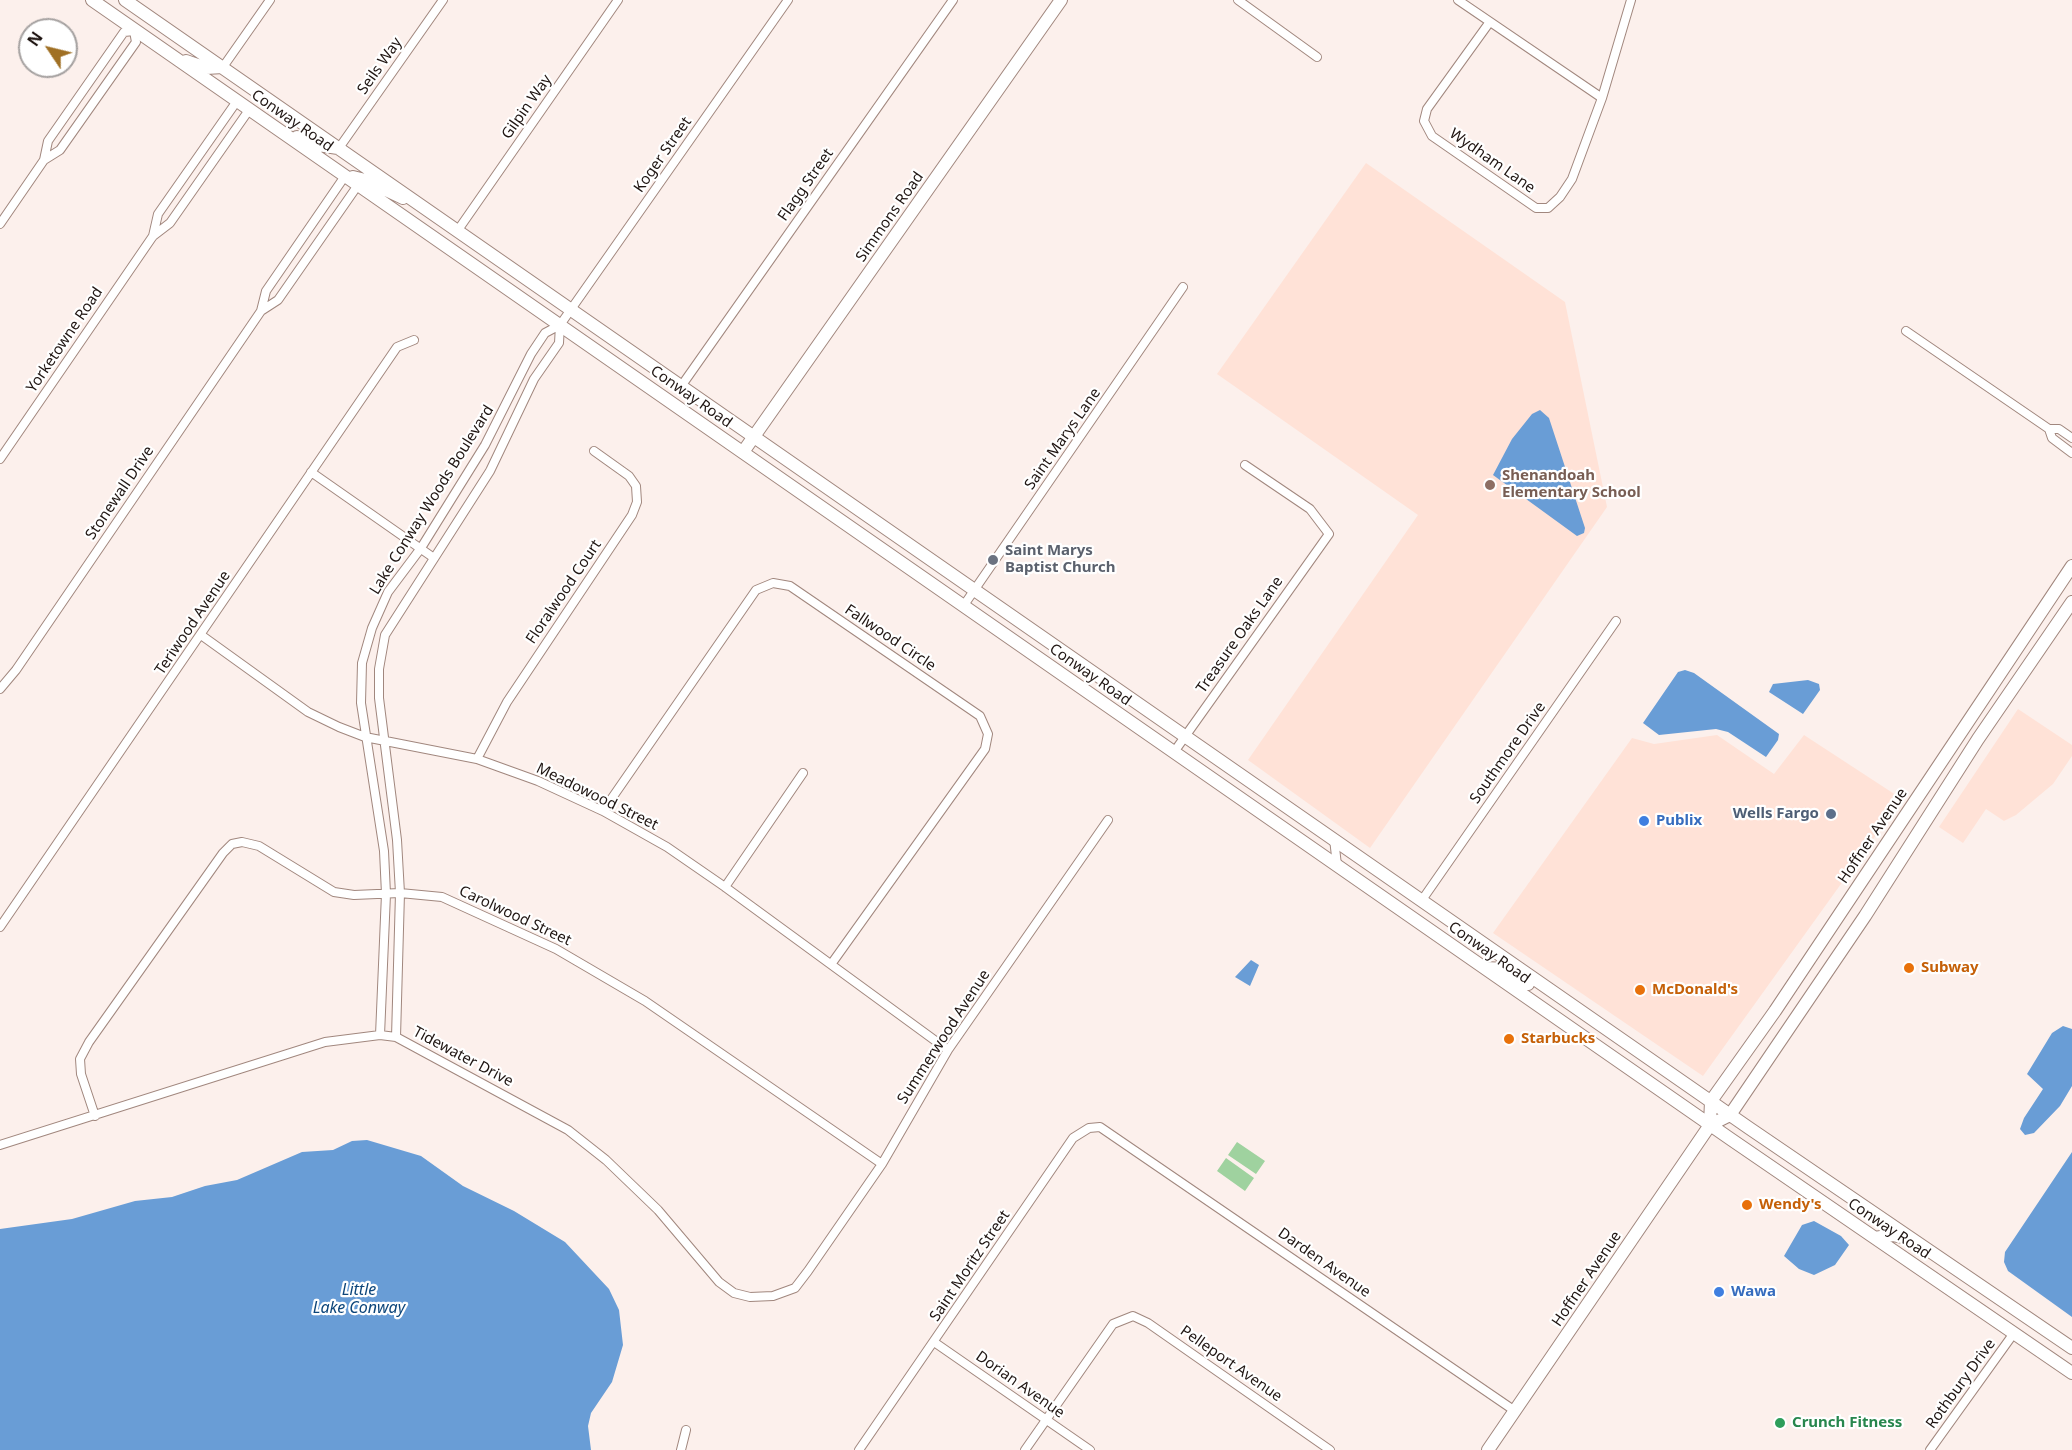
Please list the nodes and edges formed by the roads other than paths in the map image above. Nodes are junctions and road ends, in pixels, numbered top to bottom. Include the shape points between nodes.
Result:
1 (92, 0) edge
2 (125, 0) edge
3 (270, 0) edge
4 (443, 0) edge
5 (618, 0) edge
6 (788, 0) edge
7 (953, 0) edge
8 (1061, 0) edge
9 (1238, 0) edge
10 (1458, 0) edge
11 (1631, 0) edge
12 (146, 14) junction
13 (1489, 23) junction
14 (134, 30) junction
15 (171, 56) junction
16 (1317, 57) dead end
17 (223, 67) junction
18 (1602, 98) junction
19 (237, 101) junction
20 (249, 110) junction
21 (274, 127) junction
22 (339, 148) junction
23 (44, 160) junction
24 (345, 176) junction
25 (358, 185) junction
26 (418, 202) junction
27 (0, 224) edge
28 (458, 230) junction
29 (153, 236) junction
30 (1183, 287) dead end
31 (571, 308) junction
32 (261, 311) junction
33 (560, 325) junction
34 (1906, 331) dead end
35 (414, 340) dead end
36 (682, 385) junction
37 (2049, 429) junction
38 (754, 435) junction
39 (2072, 438) edge
40 (594, 451) dead end
41 (743, 452) junction
42 (2072, 453) edge
43 (0, 459) edge
44 (1245, 465) dead end
45 (311, 472) junction
46 (421, 548) junction
47 (434, 558) junction
48 (2072, 566) edge
49 (975, 589) junction
50 (2072, 602) edge
51 (964, 605) junction
52 (1616, 621) dead end
53 (2028, 631) junction
54 (201, 635) junction
55 (0, 689) edge
56 (1961, 732) junction
57 (365, 736) junction
58 (1186, 736) junction
59 (1978, 739) junction
60 (383, 740) junction
61 (1174, 752) junction
62 (477, 759) junction
63 (804, 773) dead end
64 (1946, 788) junction
65 (603, 811) junction
66 (1108, 820) dead end
67 (1334, 839) junction
68 (1319, 853) junction
69 (1337, 865) junction
70 (725, 887) junction
71 (400, 893) junction
72 (386, 894) junction
73 (1422, 900) junction
74 (1408, 914) junction
75 (0, 927) edge
76 (1498, 953) junction
77 (832, 963) junction
78 (1484, 968) junction
79 (1560, 996) junction
80 (380, 1035) junction
81 (396, 1037) junction
82 (948, 1050) junction
83 (1711, 1101) junction
84 (1730, 1114) junction
85 (95, 1116) junction
86 (1710, 1125) junction
87 (1117, 1137) joint
88 (0, 1145) edge
89 (882, 1164) junction
90 (1875, 1238) junction
91 (1913, 1239) junction
92 (808, 1271) joint
93 (2008, 1304) junction
94 (2014, 1333) junction
95 (2057, 1338) junction
96 (934, 1342) junction
97 (2072, 1348) edge
98 (2072, 1373) edge
99 (1515, 1411) junction
100 (1047, 1420) junction
101 (686, 1430) dead end
102 (681, 1450) edge
103 (859, 1450) edge
104 (1025, 1450) edge
105 (1090, 1450) edge
106 (1330, 1450) edge
107 (1488, 1450) edge
108 (1930, 1450) edge

1 - 14 main road, Conway Road
2 - 12 main road, Conway Road
3 - 17 street
4 - 22 street, Seils Way
5 - 28 street, Gilpin Way
6 - 31 street, Koger Street
7 - 36 street, Flagg Street
8 - 38 main road, Simmons Road
9 - 16 street
10 - 13 street
11 - 18 street
12 - 14 street
12 - 17 main road, Conway Road
13 - 18 street
13 - 18 street, Wydham Lane via 1427,109 1424,122 1432,136 1536,208 1548,208 1572,178
14 - 15 main road, Conway Road
14 - 23 street via 124,32 48,141
14 - 23 street via 136,42 60,150
15 - 17 main road via 206,68
15 - 19 main road, Conway Road
17 - 22 main road, Conway Road
19 - 20 main road, Conway Road
19 - 29 street, Yorketowne Road via 158,214
20 - 21 main road, Conway Road
20 - 29 street, Yorketowne Road via 170,223
21 - 22 main road via 318,145
21 - 24 main road, Conway Road
22 - 26 main road, Conway Road
23 - 27 street
24 - 25 main road, Conway Road
24 - 26 main road
24 - 32 street, Stonewall Drive via 266,291
25 - 32 street, Stonewall Drive via 278,300
25 - 33 main road, Conway Road
26 - 28 main road, Conway Road
28 - 31 main road, Conway Road
29 - 43 street, Yorketowne Road
30 - 49 street, Saint Marys Lane
31 - 33 street, Koger Street
31 - 36 main road, Conway Road
32 - 55 street, Stonewall Drive
33 - 41 main road, Conway Road
33 - 46 street, Lake Conway Woods Boulevard via 545,333 522,367 485,446
33 - 47 street, Lake Conway Woods Boulevard via 559,343 534,379 507,440
34 - 37 street
35 - 45 street, Teriwood Avenue via 397,347
36 - 38 main road, Conway Road
37 - 39 street via 2059,429
37 - 42 street via 2052,438
38 - 41 main road, Simmons Road
38 - 49 main road, Conway Road
40 - 62 street, Floralwood Court via 629,476 636,486 637,502 507,702
41 - 51 main road, Conway Road
44 - 58 street, Treasure Oaks Lane via 1310,509 1329,534
45 - 46 street
45 - 54 street, Teriwood Avenue
46 - 47 street
46 - 57 street, Lake Conway Woods Boulevard via 388,592 372,628 362,663
47 - 60 street, Lake Conway Woods Boulevard via 385,635 379,669
48 - 53 main road, Hoffner Avenue
49 - 51 street, Saint Marys Lane
49 - 58 main road, Conway Road
50 - 59 main road, Hoffner Avenue
51 - 61 main road, Conway Road
52 - 73 street, Southmore Drive
53 - 56 main road, Hoffner Avenue
53 - 59 main road via 2023,651 1976,722
54 - 57 street, Meadowood Street via 308,712
54 - 75 street, Teriwood Avenue
56 - 64 main road via 1961,755 1948,775
56 - 83 main road, Hoffner Avenue
57 - 60 street, Meadowood Street
57 - 72 street, Lake Conway Woods Boulevard via 384,851
58 - 61 street, Treasure Oaks Lane
58 - 67 main road, Conway Road
59 - 64 main road, Hoffner Avenue
60 - 62 street, Meadowood Street
60 - 71 street, Lake Conway Woods Boulevard
61 - 68 main road, Conway Road
62 - 65 street, Meadowood Street
63 - 70 street
64 - 84 main road, Hoffner Avenue via 1865,916
65 - 70 street, Meadowood Street
65 - 77 street, Fallwood Circle via 756,590 773,583 790,586 980,716 988,735 985,749
66 - 82 street, Summerwood Avenue
67 - 68 street
67 - 69 street
67 - 73 main road, Conway Road
68 - 69 main road, Conway Road
69 - 74 main road, Conway Road
70 - 77 street, Meadowood Street
71 - 72 street, Carolwood Street
71 - 81 street, Lake Conway Woods Boulevard
71 - 89 street, Carolwood Street via 442,897 556,949 645,1001
72 - 80 street, Lake Conway Woods Boulevard
72 - 85 street, Carolwood Street via 334,892 259,846 232,844 80,1059
73 - 76 main road, Conway Road
74 - 76 main road via 1436,924 1480,955
74 - 78 main road, Conway Road
76 - 79 main road, Conway Road
77 - 82 street, Meadowood Street
78 - 79 main road via 1506,969 1535,988
78 - 86 main road, Conway Road
79 - 83 main road, Conway Road
80 - 81 street, Tidewater Drive
80 - 85 street, Tidewater Drive via 325,1042
81 - 92 street, Tidewater Drive via 568,1130 658,1210 719,1282 734,1293 773,1296 795,1288
82 - 89 street, Summerwood Avenue
83 - 84 main road, Conway Road
83 - 86 main road
84 - 86 main road, Hoffner Avenue
84 - 91 main road, Conway Road
85 - 88 street, Tidewater Drive
86 - 90 main road, Conway Road
86 - 99 main road, Hoffner Avenue
87 - 96 street, Saint Moritz Street via 1100,1126 1073,1138
87 - 99 street, Darden Avenue
89 - 92 street, Summerwood Avenue
90 - 91 main road via 1893,1235
90 - 94 main road, Conway Road
91 - 93 main road, Conway Road
93 - 94 main road via 2015,1321
93 - 95 main road, Conway Road
94 - 95 main road via 2034,1332
94 - 98 main road, Conway Road
94 - 108 street, Rothbury Drive
95 - 97 main road, Conway Road
96 - 100 street, Dorian Avenue
96 - 103 street, Saint Moritz Street
99 - 107 main road, Hoffner Avenue
100 - 104 street
100 - 105 street, Dorian Avenue
100 - 106 street, Pelleport Avenue via 1113,1324 1133,1316
101 - 102 street

